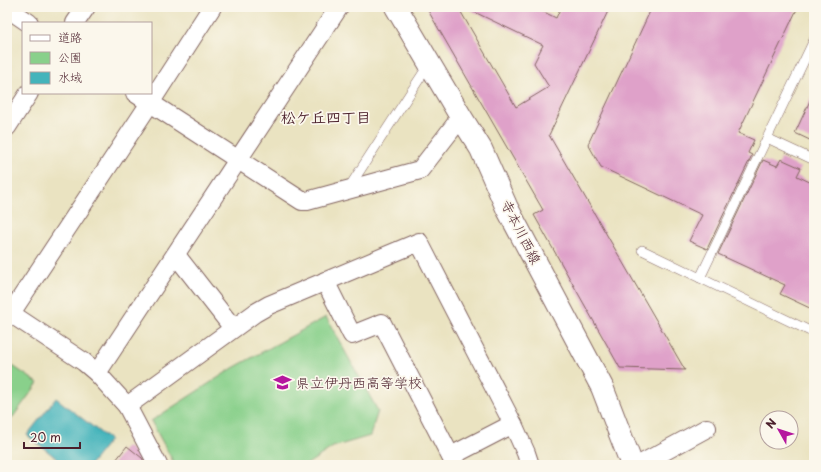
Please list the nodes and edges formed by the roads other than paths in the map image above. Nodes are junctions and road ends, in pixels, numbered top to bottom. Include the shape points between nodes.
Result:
1 (86, 7) edge
2 (212, 7) edge
3 (339, 7) edge
4 (396, 7) edge
5 (7, 8) edge
6 (28, 22) edge
7 (76, 22) edge
8 (814, 40) edge
9 (429, 64) junction
10 (28, 94) edge
11 (136, 94) edge
12 (150, 103) junction
13 (461, 117) junction
14 (7, 127) edge
15 (767, 138) junction
16 (238, 160) junction
17 (814, 160) edge
18 (348, 189) junction
19 (642, 250) dead end
20 (176, 255) junction
21 (700, 278) junction
22 (325, 281) junction
23 (9, 312) edge
24 (233, 328) junction
25 (814, 333) edge
26 (97, 373) junction
27 (127, 406) junction
28 (513, 424) junction
29 (707, 428) dead end
30 (453, 461) edge
31 (158, 465) edge
32 (530, 465) edge
33 (632, 465) edge
34 (639, 465) edge

1 - 7 street
2 - 12 street
3 - 16 street
4 - 9 main road, 寺本川西線
5 - 6 street
8 - 15 lane
9 - 13 main road, 寺本川西線
9 - 18 lane
10 - 14 street
11 - 12 street
12 - 16 street
12 - 23 street
13 - 18 street via 420,170
13 - 33 main road, 寺本川西線 via 481,149 507,208 602,387
15 - 17 lane
15 - 21 lane
16 - 18 street via 302,201
16 - 20 street
19 - 21 lane
20 - 24 street
20 - 26 street
21 - 25 lane
22 - 24 street via 269,305
22 - 28 street via 420,242
22 - 30 street via 352,335 382,323
23 - 26 street
24 - 27 street
26 - 27 street
27 - 31 street
28 - 30 street
28 - 32 street
29 - 34 street

